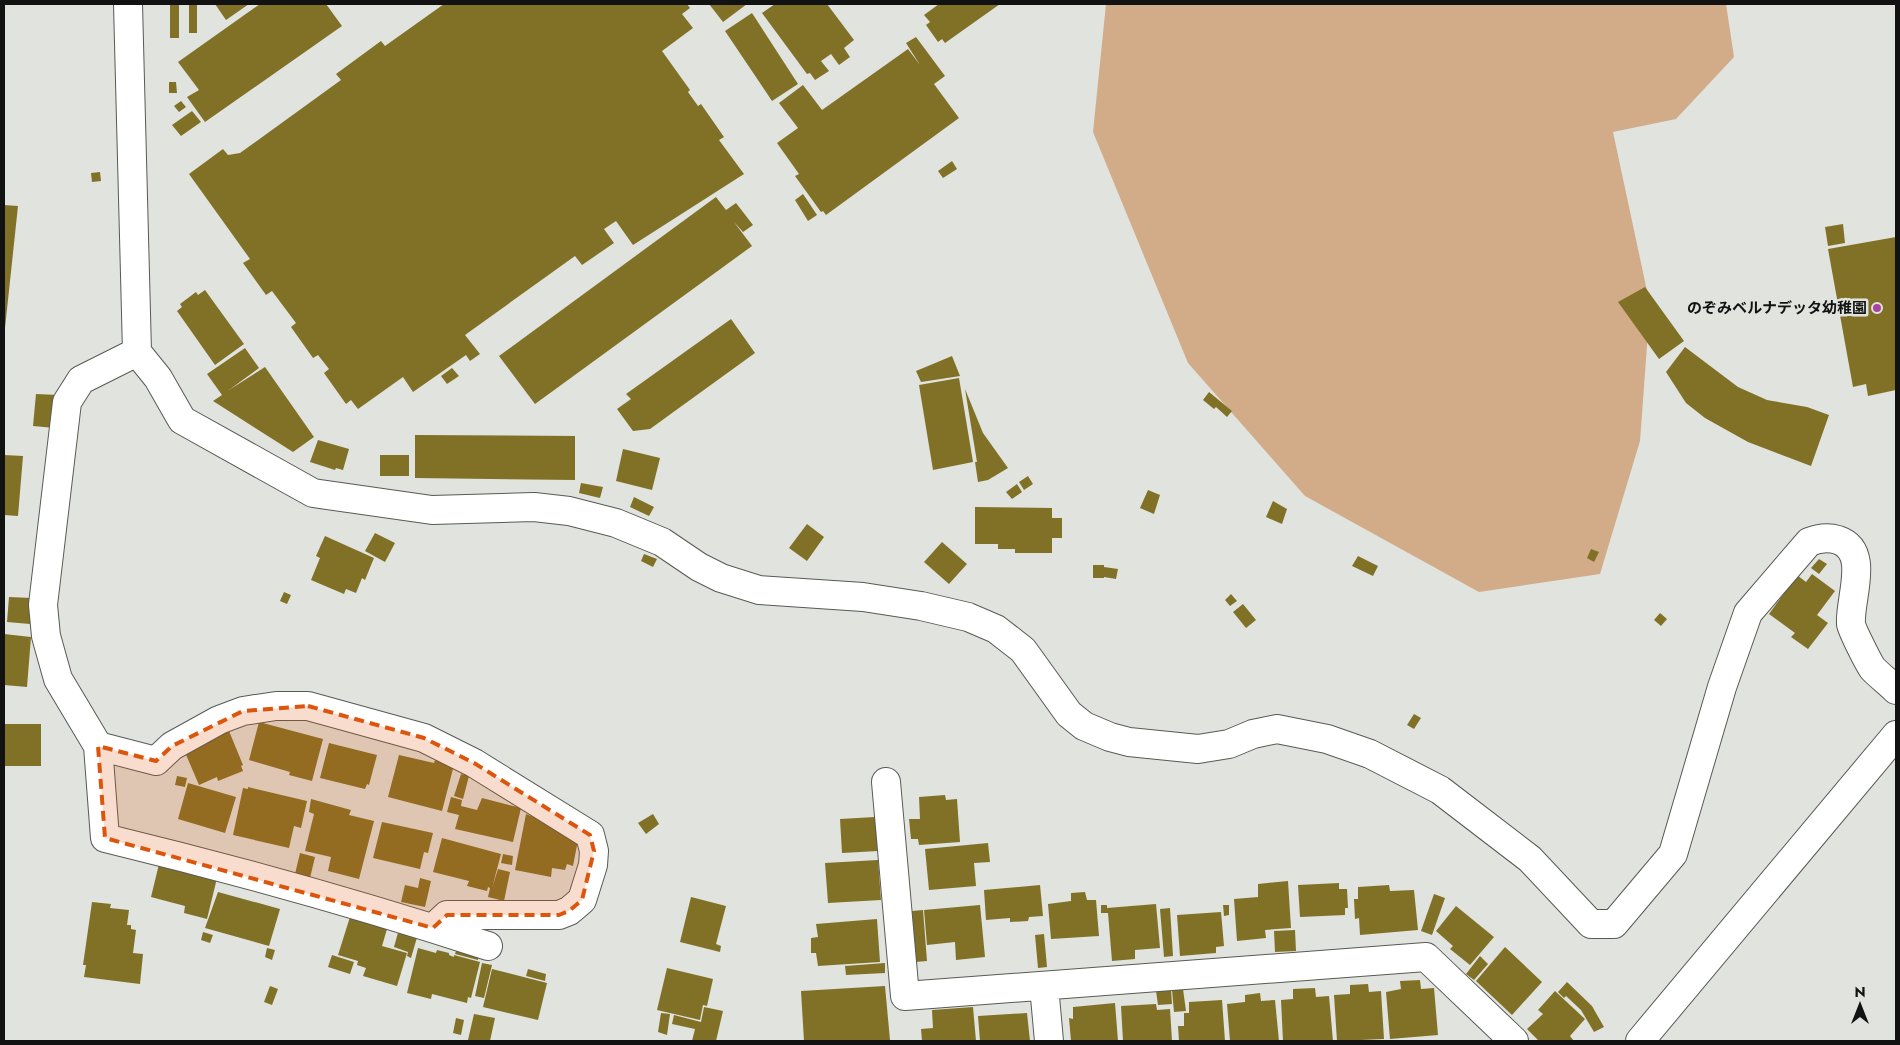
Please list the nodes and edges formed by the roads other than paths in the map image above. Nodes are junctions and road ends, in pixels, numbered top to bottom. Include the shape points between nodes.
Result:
1 (128, 4) edge
2 (137, 352) junction
3 (1896, 690) edge
4 (1896, 735) edge
5 (98, 746) junction
6 (886, 782) dead end
7 (433, 928) junction
8 (488, 946) dead end
9 (1044, 986) junction
10 (1049, 1041) edge
11 (1514, 1041) edge
12 (1640, 1041) edge

1 - 2 street
2 - 3 street via 158,378 182,420 313,493 432,510 534,506 569,511 616,523 662,542 721,578 759,590 863,597 968,617 996,629 1023,650 1069,714 1084,726 1129,742 1198,749 1277,730 1326,739 1370,754 1440,790 1530,859 1591,924 1614,924 1674,854 1722,687 1748,614 1809,542 1820,538 1834,539 1845,542 1853,551 1856,564 1851,626 1872,668
2 - 5 street via 81,380 67,402 43,605 46,636 58,679
4 - 12 street
5 - 7 street via 104,838
5 - 7 street via 156,761 172,746 219,720 243,711 308,706 424,738 474,763 590,835 594,851 592,865 582,900 569,911 559,916 447,915
6 - 9 street via 905,996
7 - 8 street
9 - 10 street
9 - 11 street via 1426,957

